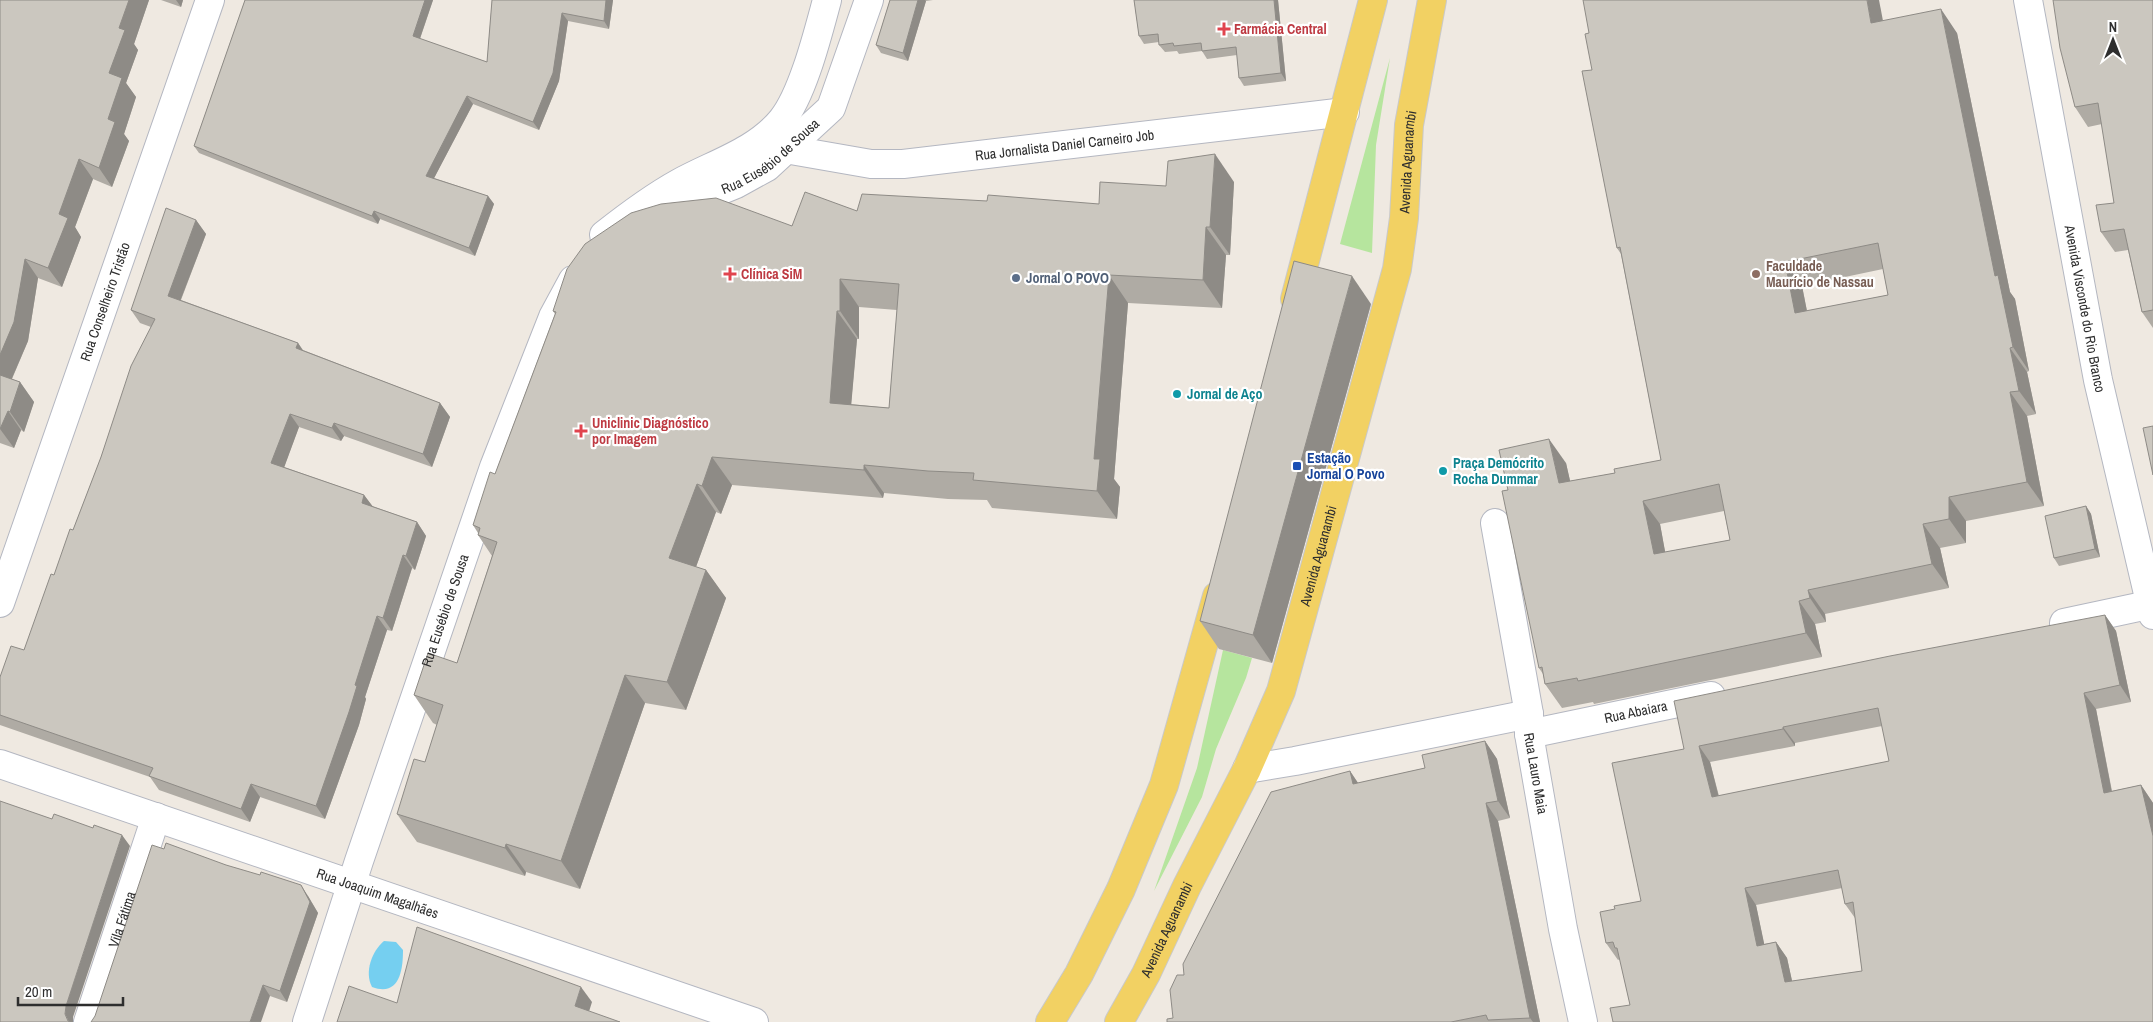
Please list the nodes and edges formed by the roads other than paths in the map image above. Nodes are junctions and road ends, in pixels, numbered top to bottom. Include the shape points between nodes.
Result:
1 (210, 0) edge
2 (827, 0) edge
3 (869, 0) edge
4 (1432, 0) edge
5 (2028, 0) edge
6 (1371, 3) edge
7 (1345, 112) junction
8 (786, 149) junction
9 (591, 252) junction
10 (1288, 324) edge
11 (1495, 523) dead end
12 (1222, 575) edge
13 (0, 603) edge
14 (2152, 608) edge
15 (2036, 629) edge
16 (1734, 692) edge
17 (1529, 724) junction
18 (0, 764) edge
19 (1247, 769) junction
20 (156, 817) junction
21 (351, 886) junction
22 (721, 1016) edge
23 (88, 1022) edge
24 (307, 1022) edge
25 (754, 1022) edge
26 (1050, 1022) edge
27 (1119, 1022) edge
28 (1583, 1022) edge

1 - 13 street, Rua Conselheiro Tristão
2 - 9 street, Rua Eusébio de Sousa via 794,100 770,133 650,200
3 - 8 street, Rua Eusébio de Sousa via 831,108
4 - 19 main road, Avenida Aguanambi via 1409,125 1404,218 1397,269 1281,691
5 - 14 street, Avenida Visconde do Rio Branco via 2098,380
6 - 7 main road
7 - 8 street, Rua Jornalista Daniel Carneiro Job via 903,164 871,164
7 - 10 main road
8 - 9 street, Rua Eusébio de Sousa via 767,167 736,184
9 - 21 street, Rua Eusébio de Sousa via 553,317 494,468
11 - 17 street, Rua Lauro Maia
12 - 26 main road via 1164,785 1121,889 1079,974
14 - 15 street
16 - 17 street, Rua Abaiara
17 - 19 street, Rua Abaiara
17 - 28 street, Rua Lauro Maia via 1563,929
18 - 20 street, Rua Joaquim Magalhães
19 - 27 main road, Avenida Aguanambi
20 - 21 street, Rua Joaquim Magalhães
20 - 23 street, Vila Fátima
21 - 22 street, Rua Joaquim Magalhães
21 - 24 street, Rua Eusébio de Sousa
22 - 25 street, Rua Joaquim Magalhães

